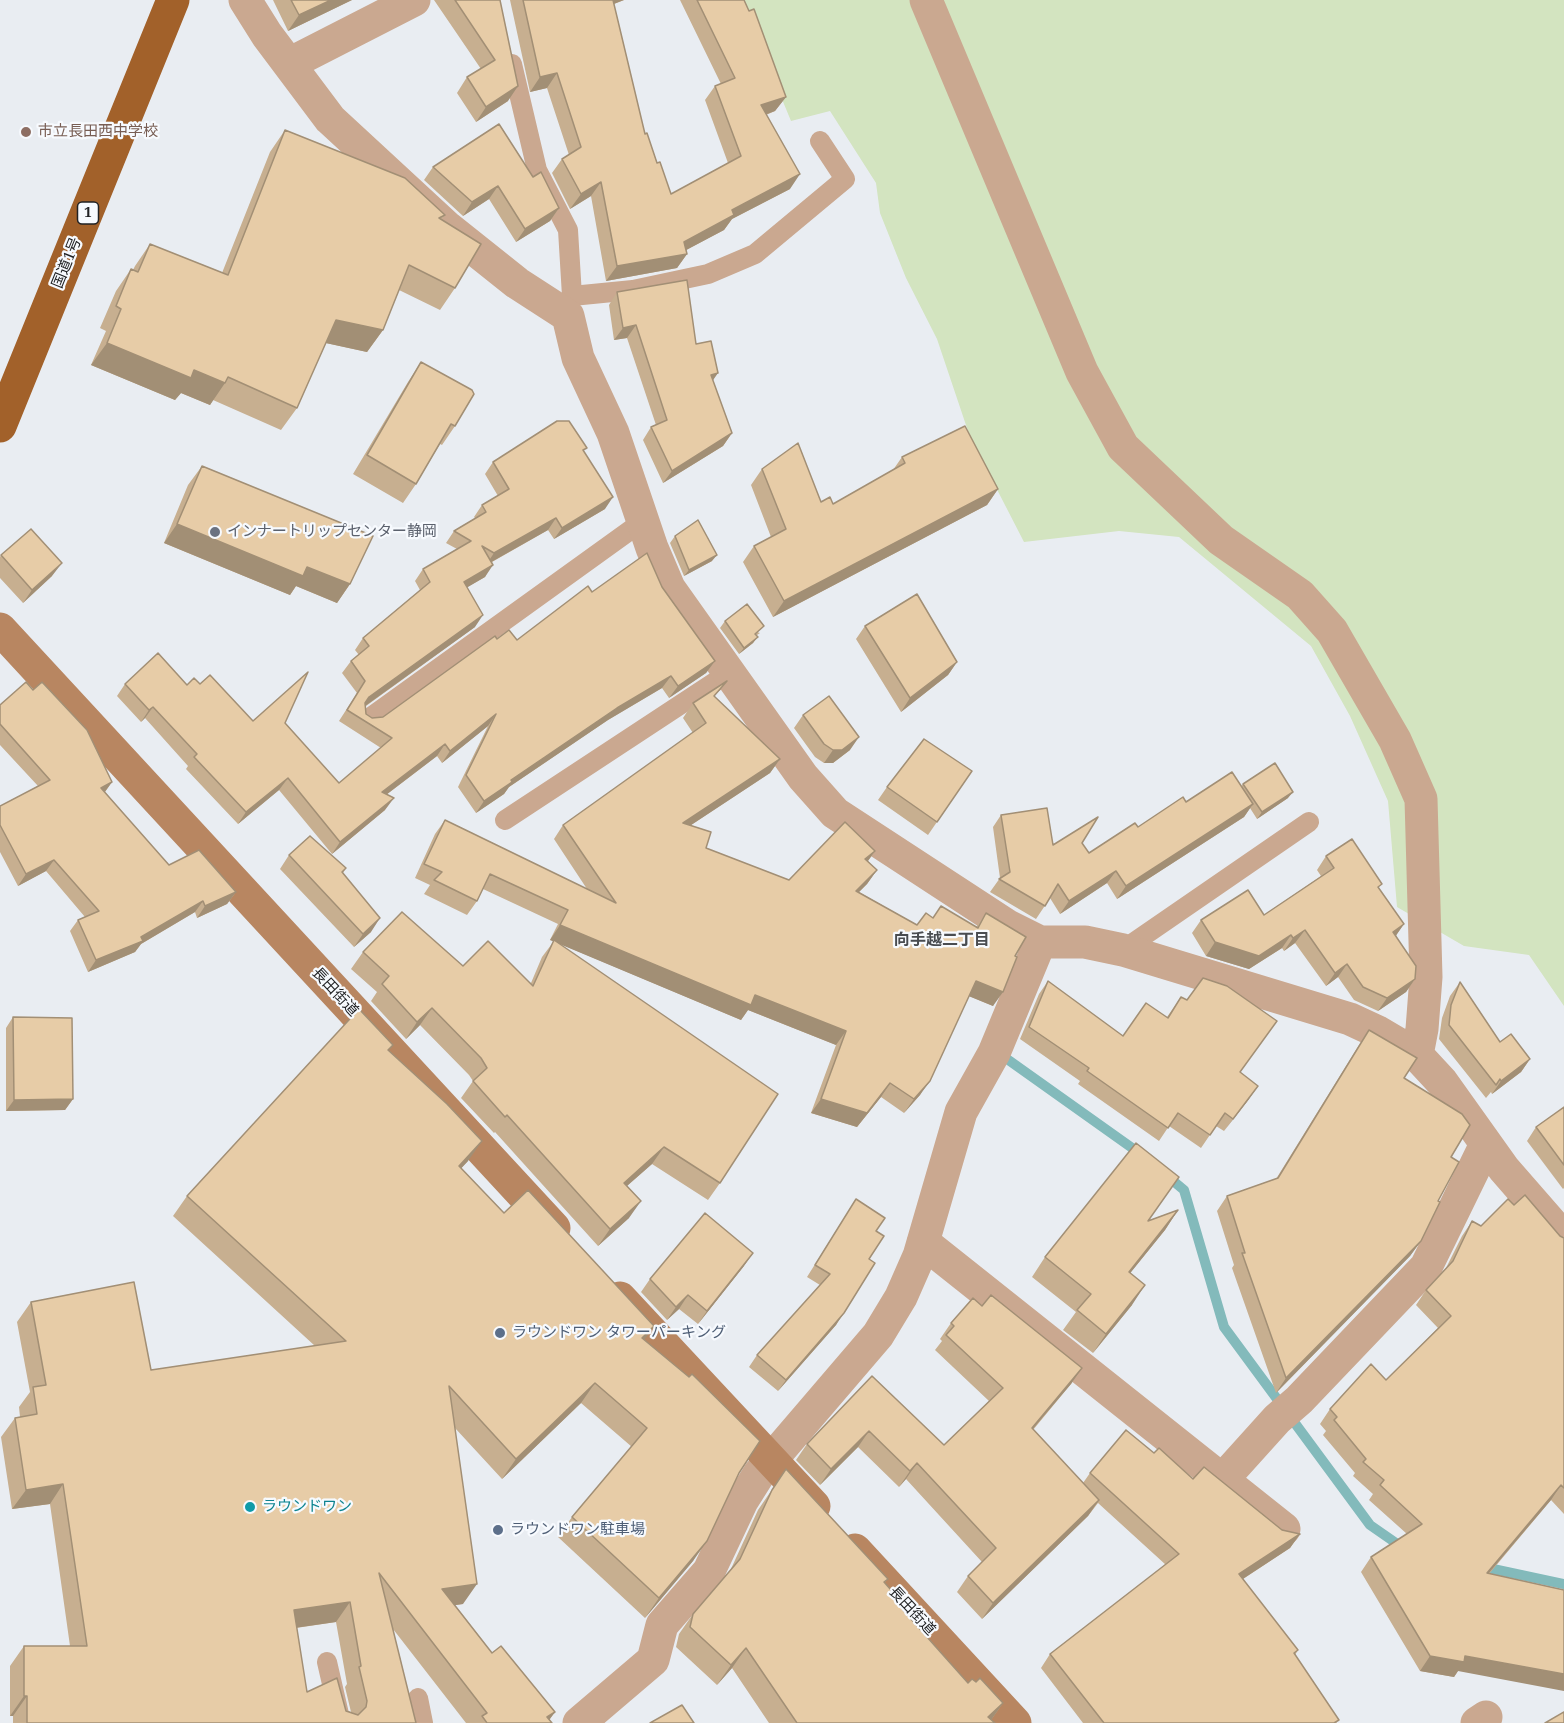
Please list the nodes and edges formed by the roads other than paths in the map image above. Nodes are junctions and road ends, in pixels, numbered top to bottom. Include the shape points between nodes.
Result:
1 (173, 0) edge
2 (245, 0) edge
3 (414, 0) edge
4 (926, 0) edge
5 (507, 44) edge
6 (289, 64) junction
7 (820, 141) dead end
8 (570, 306) junction
9 (0, 426) edge
10 (643, 521) junction
11 (0, 629) edge
12 (730, 672) junction
13 (368, 719) edge
14 (505, 820) dead end
15 (1309, 822) dead end
16 (1040, 942) junction
17 (1123, 950) junction
18 (1417, 1055) junction
19 (1486, 1144) junction
20 (1564, 1238) edge
21 (923, 1242) junction
22 (578, 1253) edge
23 (602, 1279) edge
24 (771, 1460) junction
25 (1222, 1480) junction
26 (1284, 1529) edge
27 (327, 1662) dead end
28 (418, 1698) dead end
29 (341, 1723) edge
30 (423, 1723) edge
31 (579, 1723) edge
32 (1015, 1723) edge

1 - 9 highway, 国道1号 / 1
2 - 6 street
3 - 6 street
4 - 18 street via 1082,372 1123,447 1221,540 1300,595 1332,631 1395,740 1421,798 1426,977
5 - 8 lane via 537,170 568,230
6 - 8 street via 330,119 407,190 517,283
7 - 8 lane via 845,179 755,254 708,274
8 - 10 street via 578,358 613,433
10 - 12 street via 669,588
10 - 13 lane
11 - 22 main road, 長田街道
12 - 14 lane
12 - 16 street via 803,777 835,813 1008,926
15 - 17 lane
16 - 17 street via 1085,942
16 - 21 street via 994,1053 960,1112
17 - 18 street via 1350,1019
18 - 19 street via 1442,1082
19 - 20 street
19 - 25 street via 1426,1267
21 - 24 street via 901,1297 878,1335
21 - 25 street
23 - 24 main road, 長田街道
24 - 31 street via 742,1501 709,1571 662,1625 653,1660
24 - 32 main road, 長田街道
25 - 26 street
27 - 29 lane
28 - 30 lane

